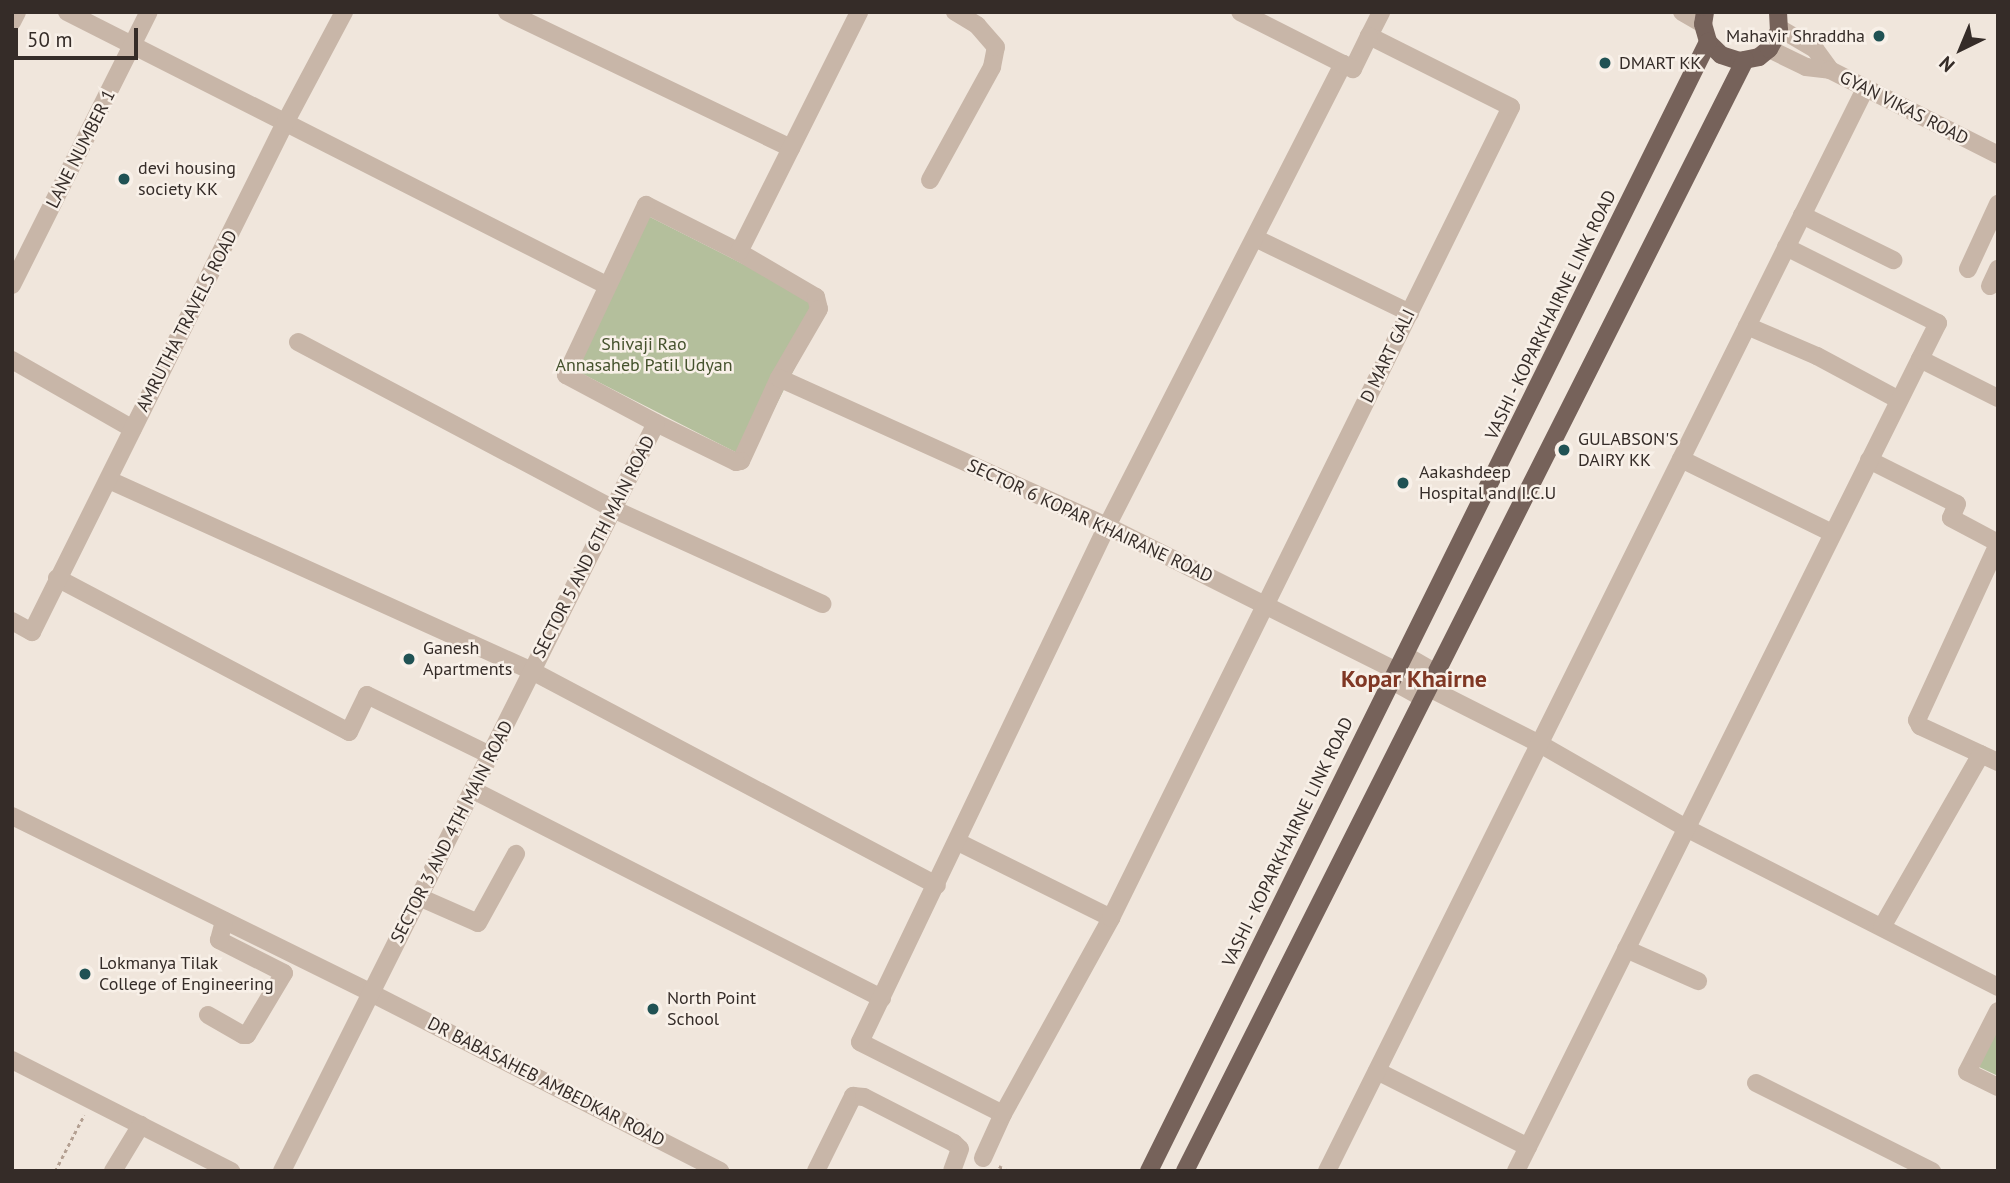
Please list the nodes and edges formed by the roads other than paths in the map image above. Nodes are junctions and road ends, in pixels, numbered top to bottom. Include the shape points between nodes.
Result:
1 (17, 12) edge
2 (67, 12) edge
3 (149, 12) edge
4 (344, 12) edge
5 (507, 12) edge
6 (859, 12) edge
7 (955, 12) edge
8 (1240, 12) edge
9 (1381, 12) edge
10 (1682, 12) edge
11 (1704, 18) edge
12 (1779, 20) edge
13 (12, 22) edge
14 (1369, 36) junction
15 (1708, 42) junction
16 (132, 45) junction
17 (1769, 49) junction
18 (1745, 60) junction
19 (1343, 64) junction
20 (1830, 70) junction
21 (1865, 89) junction
22 (285, 123) junction
23 (790, 148) junction
24 (1998, 155) edge
25 (930, 180) dead end
26 (1998, 204) edge
27 (1802, 215) junction
28 (1256, 239) junction
29 (1786, 247) junction
30 (738, 251) junction
31 (1894, 260) dead end
32 (1968, 269) dead end
33 (1998, 269) edge
34 (12, 285) edge
35 (606, 285) junction
36 (1990, 286) dead end
37 (1410, 313) junction
38 (1747, 326) junction
39 (298, 342) dead end
40 (1920, 359) junction
41 (12, 360) edge
42 (779, 378) junction
43 (1998, 398) edge
44 (1899, 400) junction
45 (656, 424) junction
46 (133, 429) junction
47 (1681, 458) junction
48 (1869, 460) junction
49 (109, 480) junction
50 (613, 509) junction
51 (1107, 526) junction
52 (1832, 533) junction
53 (1998, 543) edge
54 (57, 578) junction
55 (822, 604) dead end
56 (1265, 605) junction
57 (12, 621) edge
58 (1398, 669) junction
59 (532, 671) junction
60 (1429, 686) junction
61 (1540, 744) junction
62 (490, 755) junction
63 (1990, 758) edge
64 (472, 790) junction
65 (12, 816) edge
66 (1688, 829) junction
67 (958, 842) junction
68 (516, 854) dead end
69 (937, 885) junction
70 (419, 897) junction
71 (1111, 918) junction
72 (224, 920) junction
73 (1882, 927) junction
74 (1626, 949) junction
75 (294, 955) junction
76 (284, 974) junction
77 (1698, 981) dead end
78 (1998, 987) edge
79 (371, 993) junction
80 (881, 998) junction
81 (1998, 1011) edge
82 (208, 1015) dead end
83 (12, 1059) edge
84 (1377, 1071) junction
85 (1756, 1083) dead end
86 (1998, 1087) edge
87 (1003, 1114) junction
88 (141, 1125) junction
89 (1528, 1147) junction
90 (983, 1158) dead end
91 (113, 1171) edge
92 (231, 1171) edge
93 (282, 1171) edge
94 (720, 1171) edge
95 (816, 1171) edge
96 (952, 1171) edge
97 (1149, 1171) edge
98 (1185, 1171) edge
99 (1327, 1171) edge
100 (1517, 1171) edge
101 (1932, 1171) edge

1 - 13 street
2 - 16 street
3 - 16 street, LANE NUMBER 1
4 - 22 street, AMRUTHA TRAVELS ROAD
5 - 23 street
6 - 23 street
7 - 25 street via 977,25 996,47 992,67
8 - 19 street
9 - 14 street
10 - 11 street
11 - 15 main road
12 - 17 main road
12 - 20 street via 1815,49
14 - 19 street via 1353,69
14 - 37 street, D MART GALI via 1511,107
15 - 18 main road via 1726,58
15 - 58 main road, VASHI - KOPARKHAIRNE LINK ROAD
16 - 22 street
16 - 34 street, LANE NUMBER 1
17 - 18 main road
17 - 20 street, GYAN VIKAS ROAD via 1806,66
18 - 60 main road
19 - 28 street
20 - 21 street, GYAN VIKAS ROAD
21 - 24 street, GYAN VIKAS ROAD
21 - 27 street
22 - 35 street
22 - 46 street, AMRUTHA TRAVELS ROAD
23 - 30 street
26 - 32 street
27 - 29 street
27 - 31 street
28 - 37 street
28 - 51 street
29 - 38 street
29 - 40 street via 1938,323
30 - 35 street via 646,205
30 - 42 street via 816,297 818,309
33 - 36 street
35 - 45 street via 566,375
37 - 56 street, D MART GALI
38 - 44 street via 1817,356
38 - 47 street
39 - 50 street
40 - 43 street
40 - 44 street
41 - 46 street
42 - 45 street via 741,461
42 - 51 street, SECTOR 6 KOPAR KHAIRANE ROAD
44 - 48 street
45 - 50 street, SECTOR 5 AND 6TH MAIN ROAD
46 - 49 street, AMRUTHA TRAVELS ROAD
47 - 52 street
47 - 61 street
48 - 52 street
48 - 53 street via 1957,504 1951,518
49 - 54 street, AMRUTHA TRAVELS ROAD
49 - 59 street
50 - 55 street
50 - 59 street, SECTOR 5 AND 6TH MAIN ROAD
51 - 56 street, SECTOR 6 KOPAR KHAIRANE ROAD
51 - 67 street
52 - 66 street
53 - 63 street via 1917,720 1920,726
54 - 57 street, AMRUTHA TRAVELS ROAD via 32,632
54 - 62 street via 349,732 367,695
56 - 58 street, SECTOR 6 KOPAR KHAIRANE ROAD
56 - 71 street, D MART GALI
58 - 60 street
58 - 60 street
58 - 97 main road, VASHI - KOPARKHAIRNE LINK ROAD
59 - 62 street, SECTOR 3 AND 4TH MAIN ROAD
59 - 69 street
60 - 61 street
60 - 98 main road
61 - 66 street
61 - 84 street
62 - 64 street, SECTOR 3 AND 4TH MAIN ROAD
63 - 73 street
64 - 70 street, SECTOR 3 AND 4TH MAIN ROAD
64 - 80 street
65 - 72 street, DR BABASAHEB AMBEDKAR ROAD
66 - 73 street
66 - 74 street
67 - 69 street
67 - 71 street
68 - 70 street via 478,923
69 - 80 street
70 - 79 street, SECTOR 3 AND 4TH MAIN ROAD
71 - 87 street, D MART GALI
72 - 75 street, DR BABASAHEB AMBEDKAR ROAD
72 - 76 street via 219,940
73 - 78 street
74 - 77 street
74 - 89 street
75 - 76 street via 292,971
75 - 79 street, DR BABASAHEB AMBEDKAR ROAD
76 - 82 street via 247,1035
79 - 93 street, SECTOR 3 AND 4TH MAIN ROAD
79 - 94 street, DR BABASAHEB AMBEDKAR ROAD
80 - 87 street via 860,1042
81 - 86 street via 1967,1072
83 - 88 street
84 - 89 street
84 - 99 street
85 - 101 street
87 - 90 street, D MART GALI
88 - 91 street
88 - 92 street
89 - 100 street
95 - 96 street via 853,1096 864,1097 954,1143 960,1149

